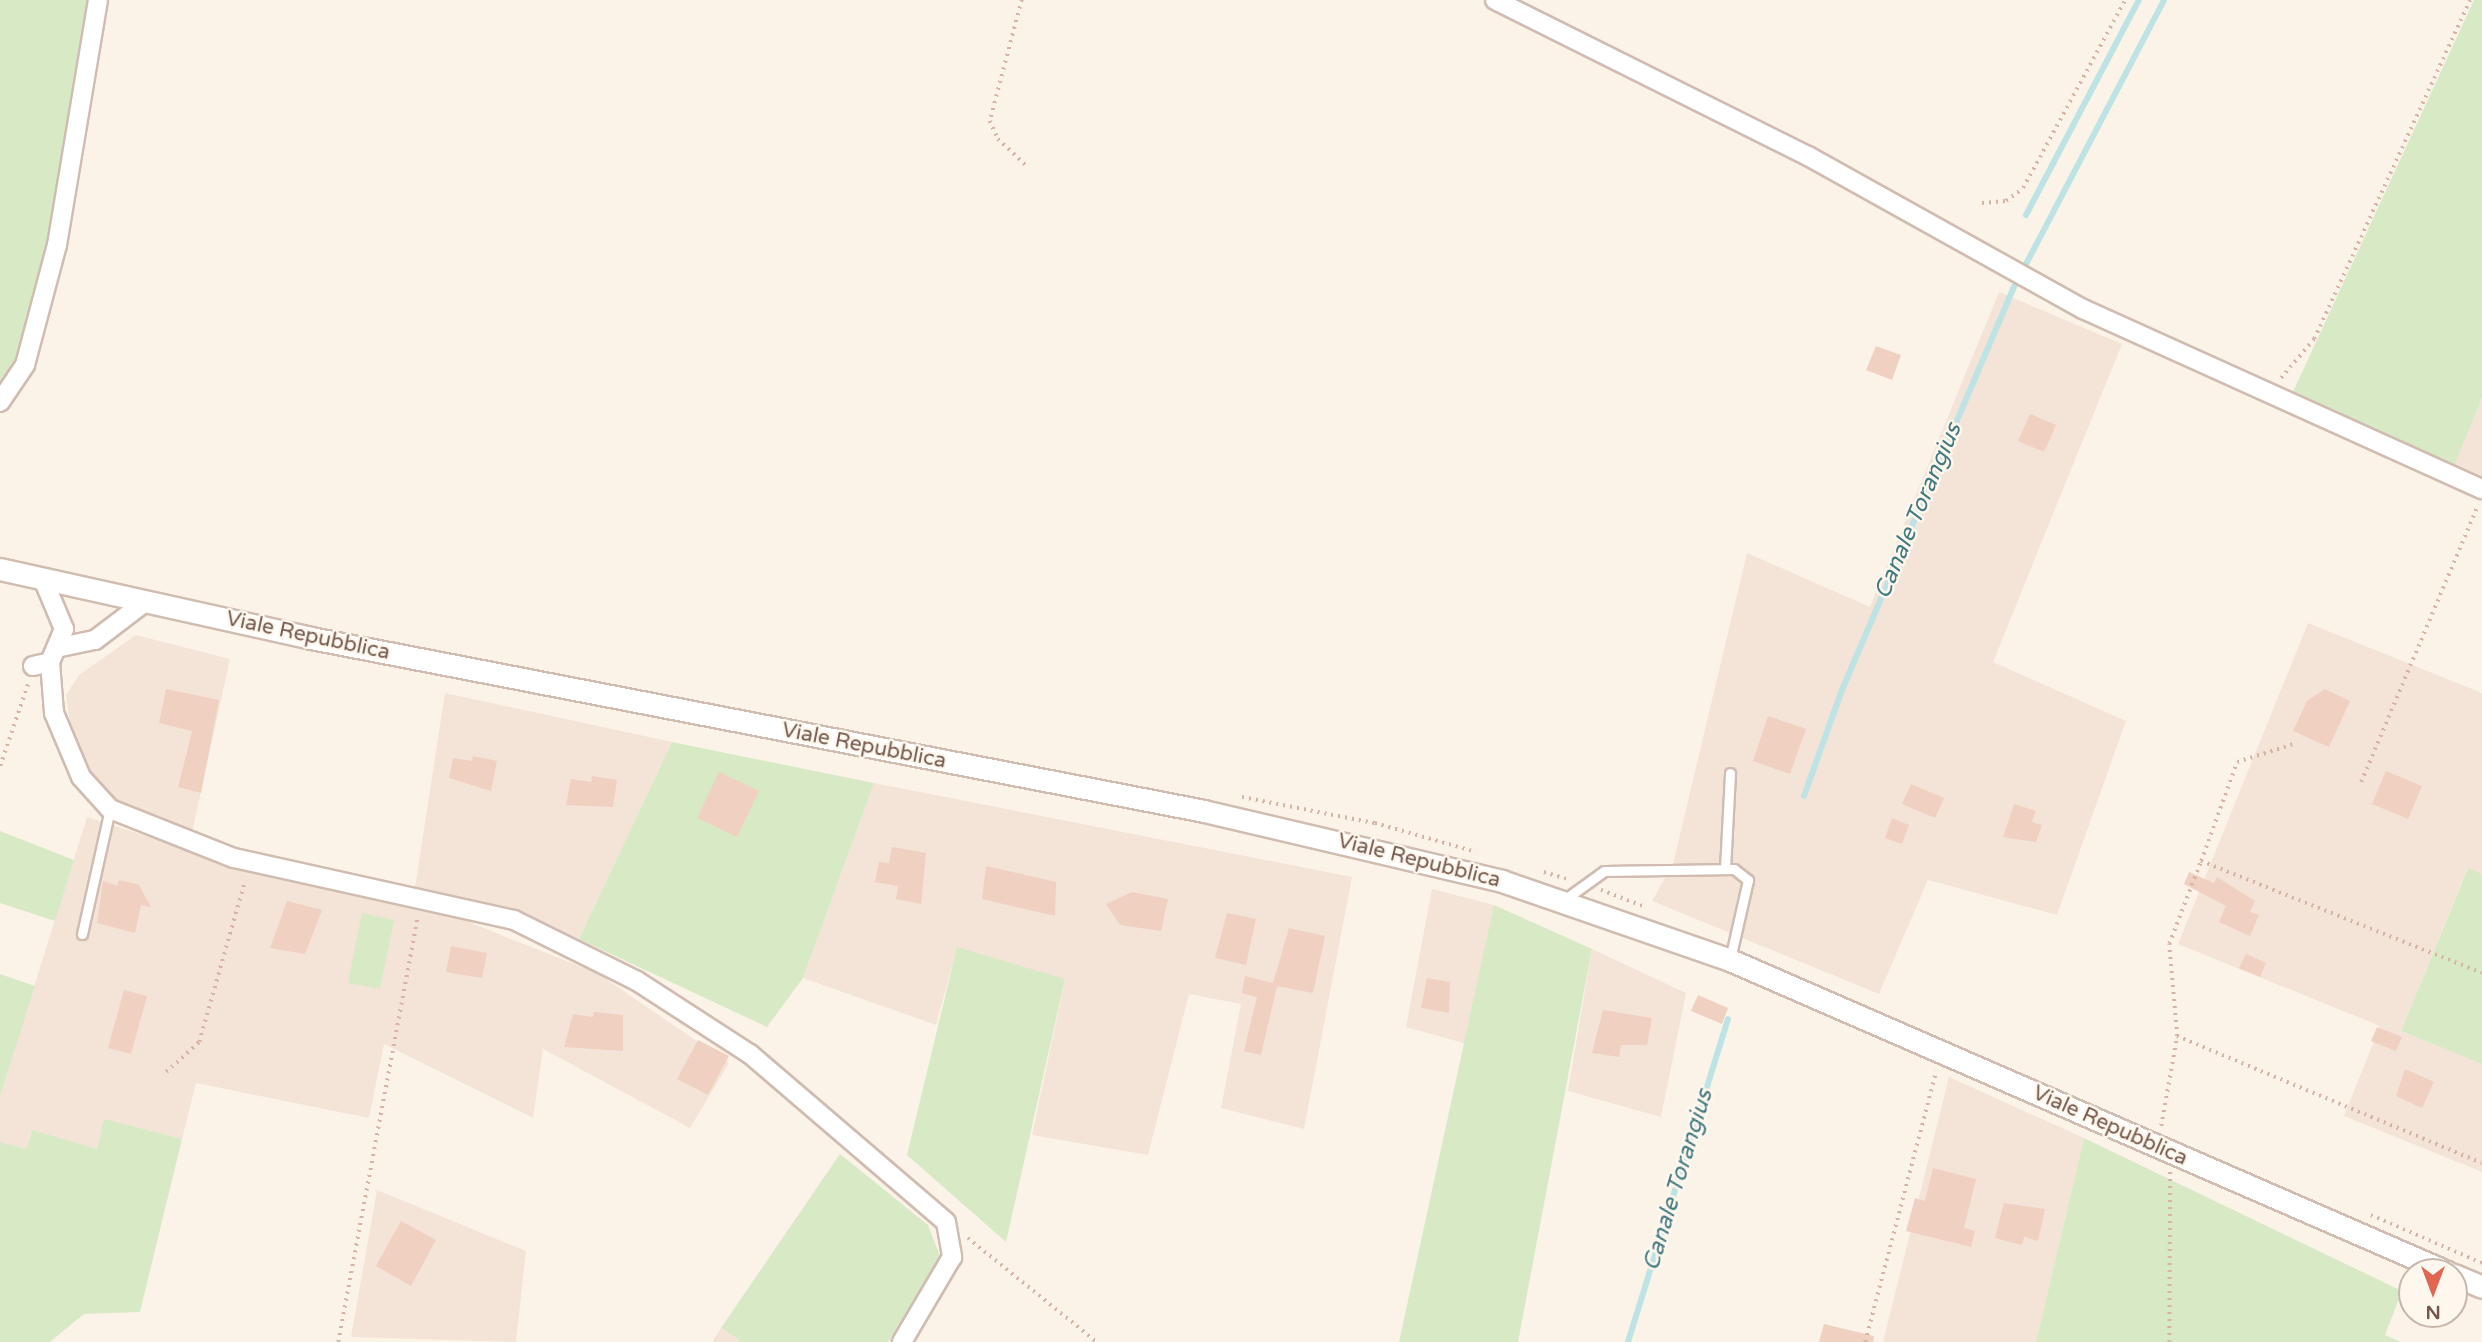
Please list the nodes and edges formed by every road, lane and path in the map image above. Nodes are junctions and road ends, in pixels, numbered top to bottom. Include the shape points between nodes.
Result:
1 (98, 0) edge
2 (1022, 0) edge
3 (1495, 0) edge
4 (2125, 0) edge
5 (2470, 0) edge
6 (1029, 168) dead end
7 (1982, 203) dead end
8 (2268, 392) junction
9 (0, 402) edge
10 (2482, 489) edge
11 (2482, 496) edge
12 (0, 569) edge
13 (44, 579) junction
14 (145, 602) junction
15 (48, 658) junction
16 (2297, 743) dead end
17 (0, 766) edge
18 (1730, 773) dead end
19 (2361, 782) dead end
20 (110, 809) junction
21 (250, 861) junction
22 (2201, 861) junction
23 (1725, 869) junction
24 (422, 896) junction
25 (1564, 900) junction
26 (82, 934) dead end
27 (1725, 958) junction
28 (2482, 973) edge
29 (2177, 1036) junction
30 (1940, 1052) junction
31 (166, 1072) dead end
32 (2162, 1148) junction
33 (2482, 1163) edge
34 (952, 1235) junction
35 (2415, 1258) edge
36 (338, 1342) edge
37 (902, 1342) edge
38 (1097, 1342) edge
39 (1865, 1342) edge
40 (2169, 1342) edge

1 - 9 street via 54,257 25,365
2 - 6 path via 990,121 998,139
3 - 8 street via 1808,156 2033,282
4 - 7 path via 2023,188 2006,201
5 - 8 path via 2314,339
8 - 10 street
11 - 19 path
12 - 13 street, Viale Repubblica
13 - 14 street, Viale Repubblica
13 - 15 street via 60,607
14 - 15 street via 95,640
14 - 25 street, Viale Repubblica via 1204,811 1401,854
15 - 17 path
15 - 20 street via 54,713 81,777
16 - 22 path via 2237,762
18 - 23 lane
20 - 21 street
20 - 26 lane
21 - 24 street
21 - 31 path via 199,1042
22 - 28 path
22 - 29 path via 2169,944
23 - 25 lane via 1604,871
23 - 27 lane via 1748,880
24 - 34 street via 514,920 570,944 750,1054 946,1222
24 - 36 path
25 - 27 street, Viale Repubblica
27 - 30 street, Viale Repubblica
29 - 32 path
29 - 33 path
30 - 32 street, Viale Repubblica
30 - 39 path
32 - 35 street, Viale Repubblica
32 - 40 path
34 - 37 street via 952,1257
34 - 38 path via 971,1239

